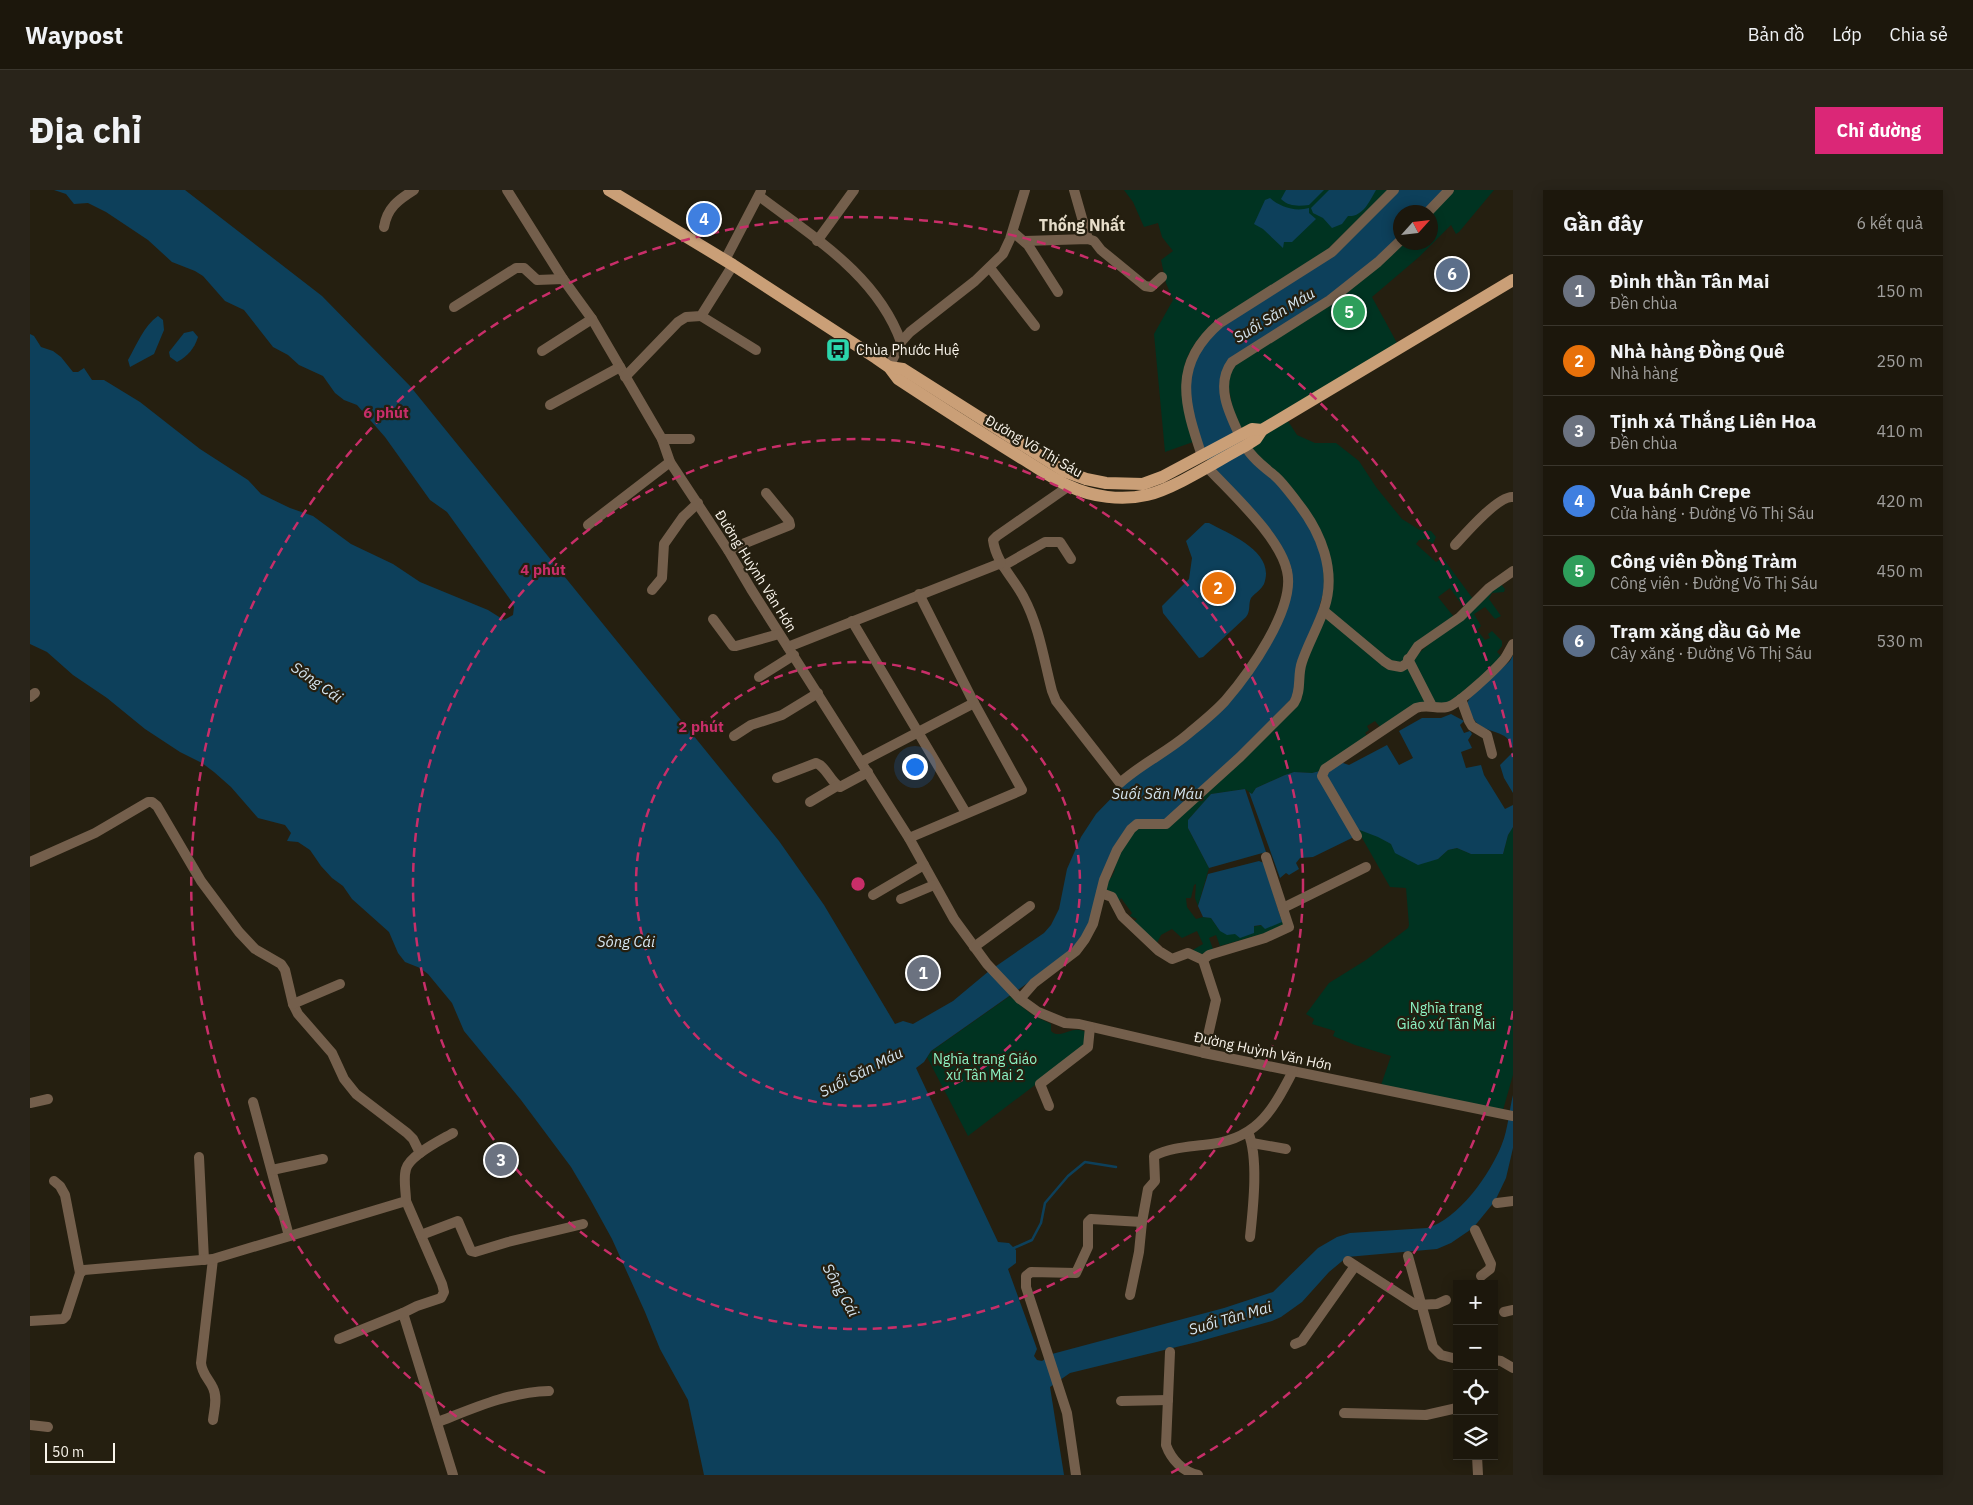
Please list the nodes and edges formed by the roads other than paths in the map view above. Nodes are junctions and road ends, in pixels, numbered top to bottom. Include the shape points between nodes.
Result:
1 (414, 190) edge
2 (507, 190) edge
3 (609, 190) edge
4 (854, 190) edge
5 (1025, 190) edge
6 (1074, 190) edge
7 (1394, 190) edge
8 (1449, 190) edge
9 (760, 193) edge
10 (1435, 205) edge
11 (384, 227) dead end
12 (1013, 232) junction
13 (1088, 238) junction
14 (817, 240) junction
15 (1025, 241) junction
16 (1393, 247) edge
17 (729, 262) junction
18 (990, 268) junction
19 (1162, 277) dead end
20 (563, 279) junction
21 (1513, 280) edge
22 (1058, 292) dead end
23 (454, 307) dead end
24 (701, 316) junction
25 (592, 319) junction
26 (1035, 326) dead end
27 (901, 342) junction
28 (756, 350) dead end
29 (542, 351) dead end
30 (620, 367) junction
31 (889, 367) junction
32 (625, 377) junction
33 (550, 405) dead end
34 (662, 439) junction
35 (690, 439) dead end
36 (1243, 441) junction
37 (1204, 461) junction
38 (670, 462) junction
39 (1069, 486) junction
40 (766, 493) dead end
41 (1513, 497) edge
42 (698, 503) junction
43 (588, 525) dead end
44 (1455, 545) dead end
45 (728, 550) junction
46 (1071, 559) dead end
47 (1002, 564) junction
48 (1513, 571) edge
49 (652, 590) dead end
50 (919, 594) junction
51 (1324, 610) junction
52 (713, 619) dead end
53 (852, 621) junction
54 (779, 634) junction
55 (1513, 644) edge
56 (791, 651) junction
57 (1408, 659) junction
58 (759, 677) dead end
59 (818, 693) junction
60 (1461, 699) junction
61 (974, 703) junction
62 (1432, 706) junction
63 (919, 732) junction
64 (734, 736) dead end
65 (1492, 754) dead end
66 (861, 762) junction
67 (868, 772) junction
68 (777, 778) dead end
69 (837, 786) junction
70 (810, 802) dead end
71 (966, 814) junction
72 (1357, 836) dead end
73 (909, 838) junction
74 (1266, 857) dead end
75 (30, 862) edge
76 (924, 865) junction
77 (1366, 867) dead end
78 (934, 885) junction
79 (1100, 893) junction
80 (873, 895) dead end
81 (901, 899) dead end
82 (1030, 906) dead end
83 (1284, 908) junction
84 (974, 947) junction
85 (1203, 960) junction
86 (340, 984) dead end
87 (1020, 999) junction
88 (294, 1004) junction
89 (1090, 1026) junction
90 (1204, 1053) junction
91 (1293, 1071) junction
92 (48, 1099) dead end
93 (253, 1102) dead end
94 (30, 1103) edge
95 (1049, 1106) dead end
96 (1509, 1114) edge
97 (1248, 1132) junction
98 (454, 1133) dead end
99 (1252, 1143) junction
100 (1286, 1149) dead end
101 (420, 1153) junction
102 (199, 1157) dead end
103 (323, 1159) dead end
104 (272, 1170) junction
105 (54, 1181) dead end
106 (406, 1201) junction
107 (1513, 1201) edge
108 (1497, 1202) dead end
109 (1142, 1222) junction
110 (583, 1224) dead end
111 (1475, 1230) dead end
112 (421, 1235) junction
113 (289, 1236) junction
114 (1250, 1237) dead end
115 (1408, 1256) dead end
116 (209, 1259) junction
117 (80, 1273) junction
118 (1482, 1276) dead end
119 (1130, 1295) dead end
120 (1446, 1300) dead end
121 (1422, 1305) junction
122 (403, 1313) junction
123 (30, 1321) edge
124 (339, 1339) dead end
125 (1295, 1344) dead end
126 (1170, 1352) dead end
127 (1453, 1358) edge
128 (1498, 1361) edge
129 (1513, 1368) edge
130 (549, 1391) dead end
131 (1168, 1400) junction
132 (1120, 1401) dead end
133 (1453, 1409) edge
134 (1344, 1413) dead end
135 (214, 1420) dead end
136 (438, 1422) junction
137 (30, 1425) edge
138 (48, 1427) dead end
139 (1477, 1460) edge
140 (454, 1475) edge
141 (1076, 1475) edge
142 (1193, 1475) edge
143 (1478, 1475) edge

1 - 11 street via 395,202
2 - 20 street, Đường Huỳnh Văn Hớn
3 - 17 main road, Đường Võ Thị Sáu
4 - 14 street
5 - 12 street
6 - 13 street
7 - 37 street via 1332,252 1220,323 1196,349 1188,372 1187,404
8 - 10 street
9 - 14 street
9 - 17 street
12 - 15 street
12 - 18 street via 1003,254
13 - 15 street
13 - 19 street via 1145,286 1152,287
14 - 27 street via 846,261 866,283
15 - 22 street
16 - 36 street via 1330,300 1232,362 1225,373 1224,389
17 - 24 street
17 - 31 main road, Đường Võ Thị Sáu
18 - 26 street
18 - 27 street
20 - 23 street via 537,280 524,268 516,268
20 - 25 street, Đường Huỳnh Văn Hớn
21 - 36 main road via 1262,430 1252,429
24 - 28 street
24 - 32 street via 686,316 678,322
25 - 29 street
25 - 30 street, Đường Huỳnh Văn Hớn
27 - 31 street
30 - 32 street, Đường Huỳnh Văn Hớn
30 - 33 street
31 - 37 main road, Đường Võ Thị Sáu via 903,369 1044,459 1086,479 1143,484
31 - 39 main road, Đường Võ Thị Sáu via 898,379 975,430
32 - 34 street, Đường Huỳnh Văn Hớn
34 - 35 street
34 - 38 street, Đường Huỳnh Văn Hớn
36 - 37 main road
36 - 51 street via 1260,464 1290,492 1319,537 1329,574
37 - 39 main road, Đường Võ Thị Sáu via 1169,487 1148,495 1124,498 1091,494
37 - 47 street via 1275,544 1287,570 1287,598 1269,638 1224,701 1187,735 1120,783 1056,701 1031,613
38 - 42 street, Đường Huỳnh Văn Hớn
38 - 43 street
39 - 47 street via 993,540
40 - 45 street via 790,525
41 - 44 street via 1490,510
42 - 45 street, Đường Huỳnh Văn Hớn
42 - 49 street via 683,517 664,544 662,578
45 - 54 street, Đường Huỳnh Văn Hớn
46 - 47 street via 1060,542 1048,542
47 - 50 street
48 - 57 street via 1489,588 1460,617 1418,646
50 - 53 street
50 - 61 street
51 - 57 street via 1390,665 1401,667
51 - 79 street via 1301,663 1298,696 1294,703 1166,824 1137,824 1131,829 1117,850
52 - 54 street via 733,646
53 - 56 street
53 - 63 street
54 - 56 street, Đường Huỳnh Văn Hớn
55 - 60 street via 1497,667
56 - 58 street
56 - 59 street, Đường Huỳnh Văn Hớn
57 - 62 street
59 - 64 street via 782,715 751,725
59 - 66 street, Đường Huỳnh Văn Hớn
60 - 62 street via 1450,706
60 - 65 street via 1472,726 1487,735
61 - 63 street
61 - 71 street via 1022,790
62 - 72 street via 1421,706 1409,712 1325,769 1322,776
63 - 66 street
63 - 71 street
66 - 67 street, Đường Huỳnh Văn Hớn
67 - 69 street via 844,787
67 - 73 street, Đường Huỳnh Văn Hớn
68 - 69 street via 816,763 824,768
69 - 70 street
71 - 73 street
73 - 76 street, Đường Huỳnh Văn Hớn
74 - 83 street
75 - 88 street via 110,826 152,802 201,881 238,932 255,949 281,964
76 - 78 street, Đường Huỳnh Văn Hớn
76 - 80 street
77 - 83 street
78 - 81 street
78 - 84 street, Đường Huỳnh Văn Hớn
79 - 85 street via 1111,896 1122,916 1163,954 1172,959 1188,953
79 - 87 street via 1093,924 1076,951 1034,983
82 - 84 street
83 - 85 street via 1289,924 1286,930 1231,947
84 - 87 street, Đường Huỳnh Văn Hớn
85 - 90 street via 1216,1000
86 - 88 street
87 - 89 street, Đường Huỳnh Văn Hớn via 1065,1023
88 - 101 street via 306,1024 332,1053 344,1079 356,1094 407,1133
89 - 90 street, Đường Huỳnh Văn Hớn
89 - 95 street via 1088,1046 1040,1084
90 - 91 street, Đường Huỳnh Văn Hớn
91 - 96 street, Đường Huỳnh Văn Hớn
91 - 97 street via 1278,1102
92 - 94 street
93 - 104 street
97 - 99 street
97 - 109 street via 1222,1144 1181,1147 1154,1156 1155,1181 1148,1189
98 - 101 street
99 - 100 street
99 - 114 street
101 - 106 street via 406,1168
102 - 116 street
103 - 104 street
104 - 113 street
105 - 117 street via 65,1195
106 - 112 street
106 - 113 street
107 - 108 street
109 - 119 street
109 - 141 street via 1091,1219 1088,1222 1088,1247 1076,1273 1030,1272 1025,1281 1070,1428
110 - 112 street via 475,1252 470,1251 458,1221
111 - 118 street via 1491,1264
112 - 122 street via 444,1292 441,1298
113 - 116 street
115 - 121 street
116 - 117 street
116 - 135 street via 201,1363 216,1397
117 - 123 street via 63,1319
120 - 121 street
121 - 125 street via 1416,1305 1351,1263 1302,1340
121 - 127 street via 1436,1352
122 - 124 street
122 - 136 street
126 - 131 street
128 - 129 street
130 - 136 street via 511,1396
131 - 132 street
131 - 142 street via 1166,1446 1176,1462
133 - 134 street via 1426,1415
136 - 140 street
137 - 138 street
139 - 143 street

